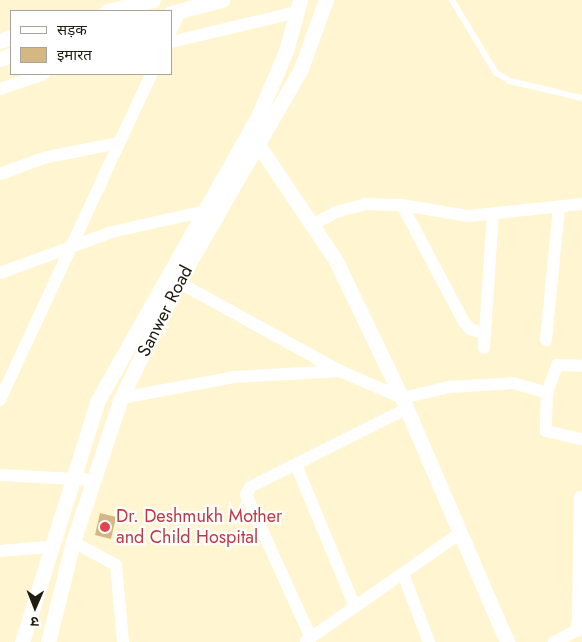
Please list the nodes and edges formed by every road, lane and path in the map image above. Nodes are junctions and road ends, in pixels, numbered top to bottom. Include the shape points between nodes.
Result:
1 (153, 0) edge
2 (222, 0) edge
3 (326, 0) edge
4 (452, 0) edge
5 (299, 6) edge
6 (111, 10) edge
7 (176, 11) edge
8 (172, 27) edge
9 (172, 42) edge
10 (41, 75) edge
11 (151, 75) edge
12 (0, 89) edge
13 (582, 98) edge
14 (119, 143) junction
15 (259, 146) junction
16 (0, 174) edge
17 (582, 204) edge
18 (402, 205) junction
19 (559, 207) junction
20 (201, 212) junction
21 (493, 214) junction
22 (308, 217) junction
23 (72, 245) junction
24 (0, 273) edge
25 (178, 282) junction
26 (485, 334) junction
27 (546, 340) dead end
28 (484, 348) dead end
29 (582, 366) edge
30 (340, 371) junction
31 (547, 393) junction
32 (121, 398) junction
33 (0, 400) edge
34 (404, 404) junction
35 (582, 439) edge
36 (296, 465) junction
37 (0, 475) edge
38 (72, 477) junction
39 (94, 480) junction
40 (580, 497) dead end
41 (459, 534) junction
42 (73, 542) junction
43 (50, 547) junction
44 (0, 550) edge
45 (403, 574) junction
46 (355, 607) junction
47 (307, 641) edge
48 (22, 642) edge
49 (48, 642) edge
50 (123, 642) edge
51 (429, 642) edge
52 (508, 642) edge
53 (554, 642) edge

1 - 6 street
2 - 7 street
3 - 15 street, Sanwer Road via 300,71
4 - 13 lane via 496,73 510,81
5 - 9 street
5 - 20 street, Sanwer Road via 286,51 259,114
7 - 8 street
10 - 12 street
11 - 14 street
14 - 16 street via 46,157
14 - 23 street
15 - 22 street
15 - 25 street, Sanwer Road
17 - 19 street
18 - 21 street via 459,215
18 - 22 street via 365,204
18 - 26 street via 464,322 470,330
19 - 21 street
19 - 27 street
20 - 23 street
20 - 38 street, Sanwer Road via 96,402
21 - 26 street
22 - 34 street via 335,259
23 - 24 street
23 - 33 street
25 - 30 street
25 - 32 street, Sanwer Road
26 - 28 street
29 - 31 street via 557,365
30 - 32 street via 234,377
30 - 34 street
31 - 34 street via 513,383 486,382
31 - 35 street via 546,431
32 - 39 street, Sanwer Road
34 - 36 street
34 - 41 street
36 - 46 street
36 - 47 street via 250,487 246,502
37 - 38 street
38 - 39 street
38 - 43 street, Sanwer Road
39 - 42 street, Sanwer Road
40 - 53 street via 578,621 576,631
41 - 45 street
41 - 52 street
42 - 49 street, Sanwer Road
42 - 50 street via 116,565
43 - 44 street
43 - 48 street, Sanwer Road
45 - 46 street
45 - 51 street
46 - 47 street

